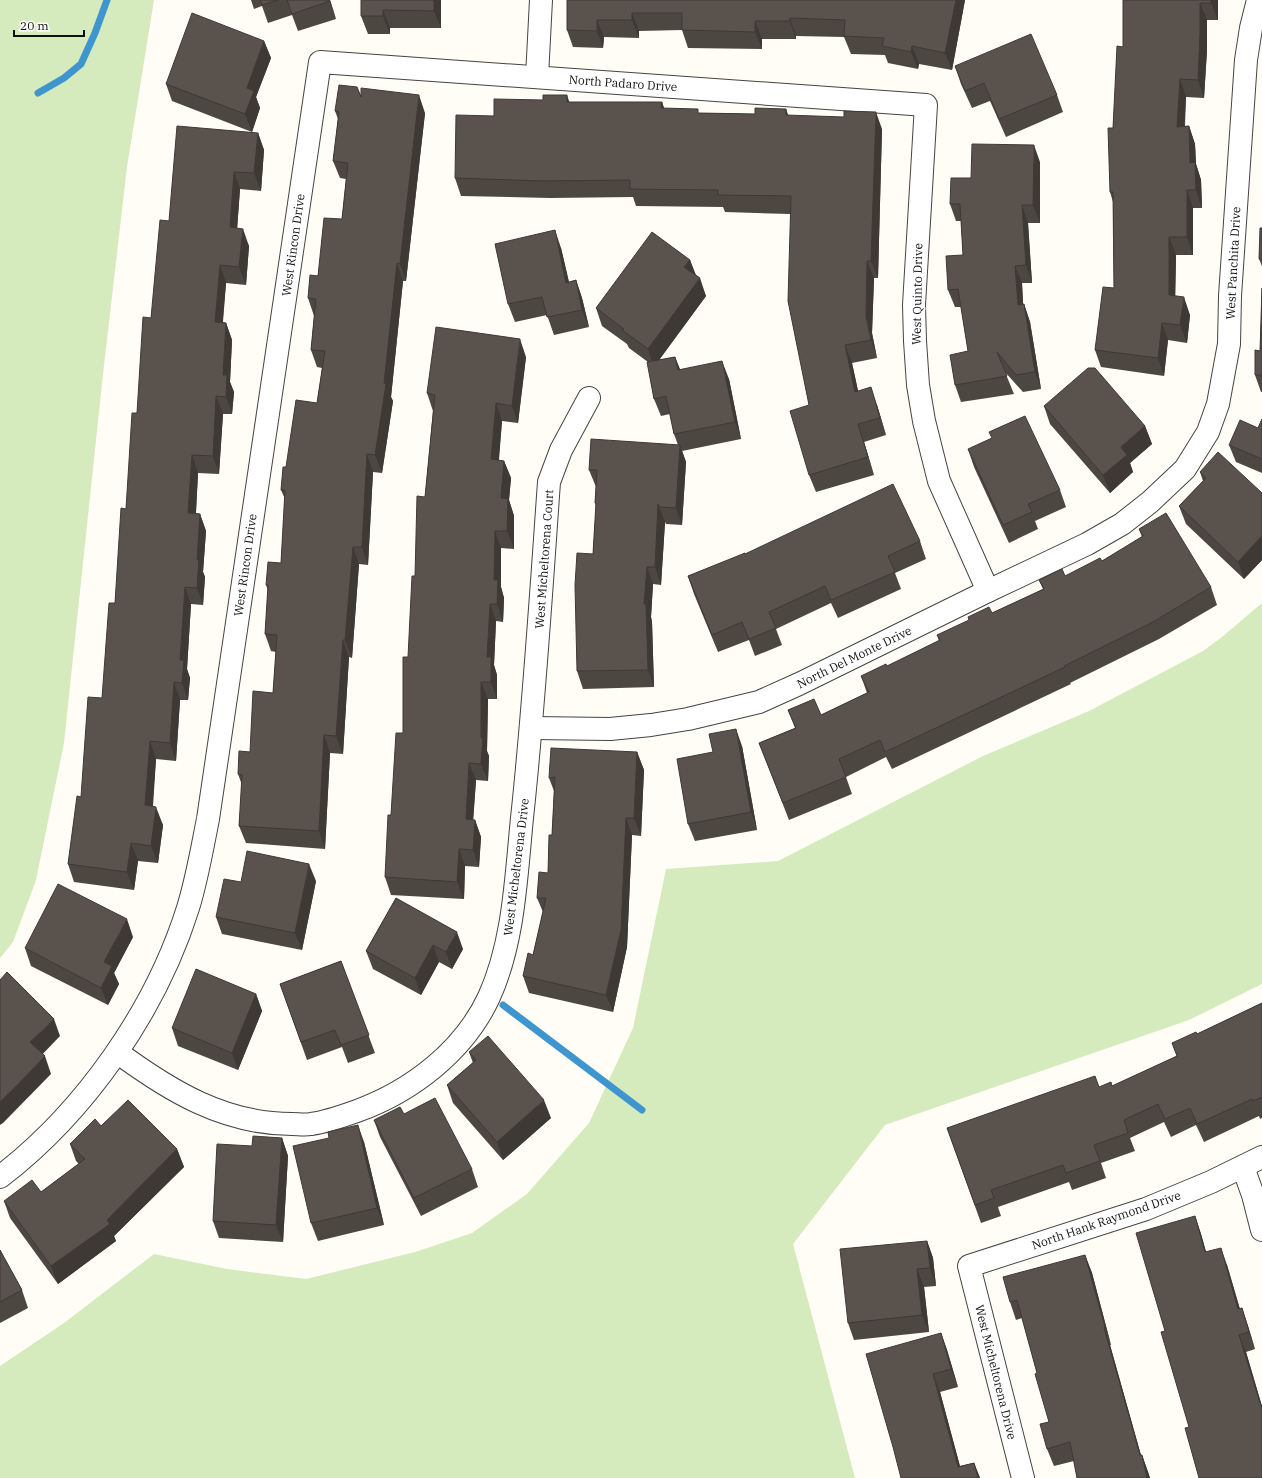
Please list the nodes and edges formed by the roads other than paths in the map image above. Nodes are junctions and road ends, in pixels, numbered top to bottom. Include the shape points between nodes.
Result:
1 (541, 0) edge
2 (1258, 0) edge
3 (320, 62) joint
4 (537, 77) junction
5 (926, 105) joint
6 (589, 398) dead end
7 (1150, 502) joint
8 (988, 591) junction
9 (532, 728) junction
10 (117, 1052) junction
11 (1262, 1157) edge
12 (1243, 1167) junction
13 (0, 1178) edge
14 (1262, 1230) edge
15 (969, 1266) joint
16 (1023, 1478) edge

1 - 4 street
2 - 7 street, West Panchita Drive via 1246,60 1229,344 1218,404 1208,432 1185,469
3 - 4 street, North Padaro Drive
3 - 10 street, West Rincon Drive via 199,863 188,907 167,963 145,1007
4 - 5 street, North Padaro Drive
5 - 8 street, West Quinto Drive via 914,305 918,385 939,481
6 - 9 street, West Micheltorena Court via 560,450 549,482
7 - 8 street, North Del Monte Drive via 1122,524 1086,544
8 - 9 street, North Del Monte Drive via 759,702 651,725 610,729
9 - 10 street, West Micheltorena Drive via 511,923 501,964 489,998 470,1029 428,1072 400,1092 341,1116 311,1124 276,1124 246,1119 189,1099 154,1079
10 - 13 street, West Rincon Drive via 49,1135
11 - 12 street, North Hank Raymond Drive
12 - 14 street
12 - 15 street, North Hank Raymond Drive via 1146,1209
15 - 16 street, West Micheltorena Drive

